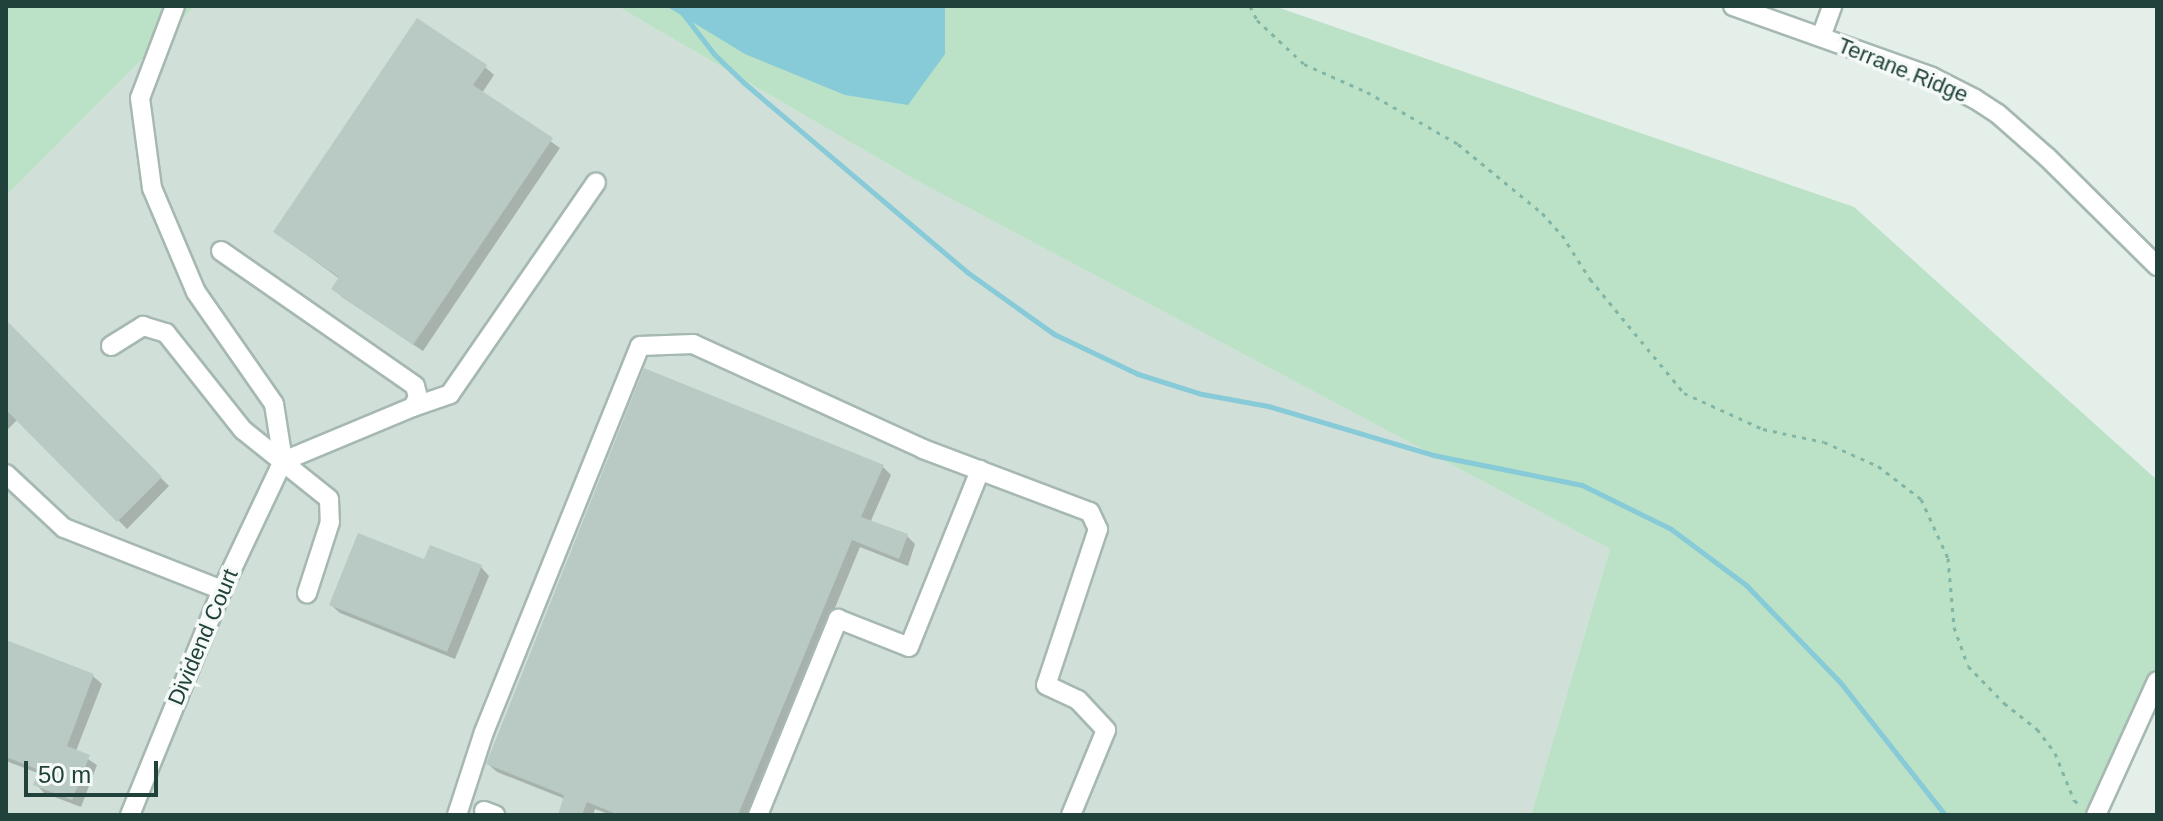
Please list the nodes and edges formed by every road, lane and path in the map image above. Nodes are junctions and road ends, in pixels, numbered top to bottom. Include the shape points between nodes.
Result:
1 (175, 6) edge
2 (1250, 6) edge
3 (1733, 6) edge
4 (1832, 6) edge
5 (1821, 37) junction
6 (596, 182) dead end
7 (221, 251) dead end
8 (2157, 266) edge
9 (111, 346) dead end
10 (413, 407) junction
11 (283, 461) junction
12 (980, 470) junction
13 (6, 474) edge
14 (222, 590) junction
15 (307, 593) dead end
16 (2157, 681) edge
17 (2096, 814) edge
18 (130, 815) edge
19 (457, 815) edge
20 (758, 815) edge
21 (1071, 815) edge

1 - 11 street via 140,98 152,188 196,292 274,404
2 - 17 path via 1257,20 1304,64 1367,92 1458,144 1542,213 1684,393 1763,429 1824,442 1878,466 1921,499 1948,558 1954,627 1968,666 2037,729 2055,753 2074,800
3 - 5 street, Terrane Ridge
4 - 5 street
5 - 8 street, Terrane Ridge via 1954,86 1998,114
6 - 10 street via 450,394
7 - 10 street via 415,386 418,397
9 - 11 street via 143,326 166,333 243,430
10 - 11 street
11 - 14 street, Dividend Court
11 - 15 street via 329,499 330,522
12 - 19 street via 693,344 640,346 484,732
12 - 20 street via 909,647 838,619
12 - 21 street via 1090,512 1098,529 1046,685 1078,700 1106,730
13 - 14 street via 64,528
14 - 18 street, Dividend Court
16 - 17 street

